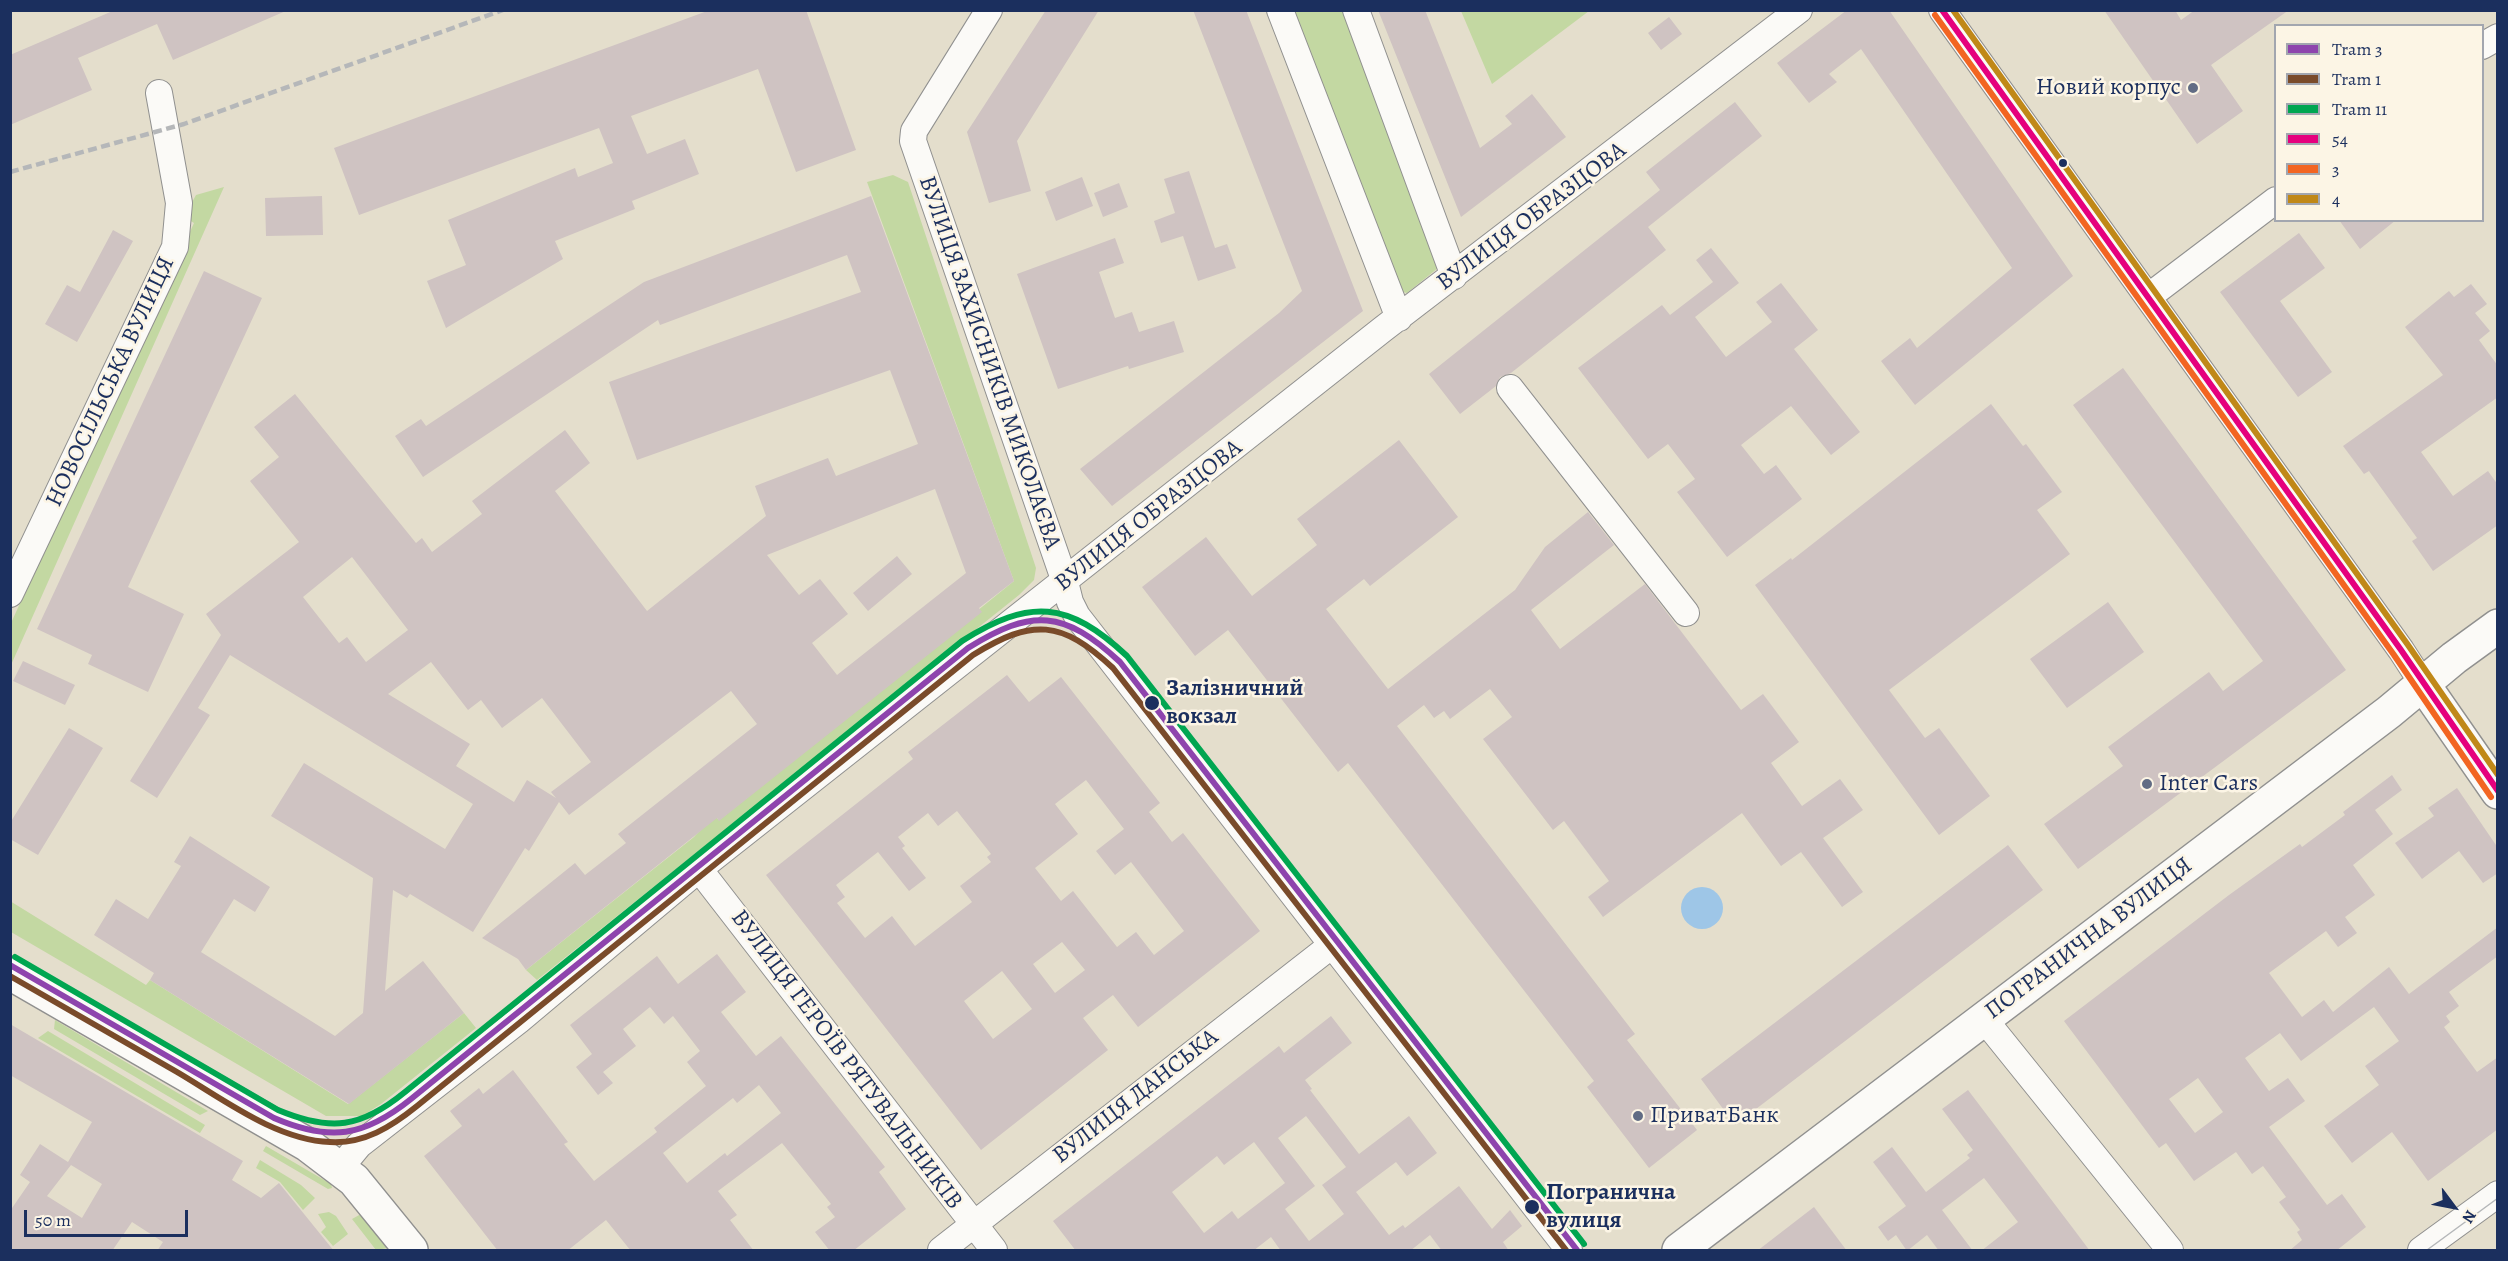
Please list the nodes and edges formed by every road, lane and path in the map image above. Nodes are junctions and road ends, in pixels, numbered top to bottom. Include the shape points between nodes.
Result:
1 (989, 10) edge
2 (1280, 10) edge
3 (1356, 10) edge
4 (1799, 10) edge
5 (1942, 10) edge
6 (2498, 37) edge
7 (2484, 45) edge
8 (159, 93) dead end
9 (2274, 202) edge
10 (1454, 276) junction
11 (2148, 297) junction
12 (1399, 318) junction
13 (1510, 388) dead end
14 (1065, 582) junction
15 (10, 594) edge
16 (1686, 613) dead end
17 (2498, 626) edge
18 (2423, 684) junction
19 (2498, 792) edge
20 (699, 869) junction
21 (1332, 945) junction
22 (10, 973) edge
23 (1984, 1019) junction
24 (340, 1168) junction
25 (2498, 1194) edge
26 (974, 1226) junction
27 (411, 1251) edge
28 (941, 1251) edge
29 (994, 1251) edge
30 (1569, 1251) edge
31 (1679, 1251) edge
32 (2170, 1251) edge
33 (2421, 1251) edge

1 - 14 street, ВУЛИЦЯ ЗАХИСНИКІВ МИКОЛАЄВА via 914,131 913,141
2 - 12 street
3 - 10 street
4 - 10 street, ВУЛИЦЯ ОБРАЗЦОВА
5 - 11 street
6 - 7 street
8 - 15 street, НОВОСІЛЬСЬКА ВУЛИЦЯ via 179,203 175,248
9 - 11 street
10 - 12 street, ВУЛИЦЯ ОБРАЗЦОВА
11 - 18 street
12 - 14 street, ВУЛИЦЯ ОБРАЗЦОВА
13 - 16 street
14 - 20 street, ВУЛИЦЯ ОБРАЗЦОВА
14 - 21 street, ВУЛИЦЯ ЗАХИСНИКІВ МИКОЛАЄВА via 1077,616
17 - 18 main road, ПОГРАНИЧНА ВУЛИЦЯ
18 - 19 main road
18 - 23 main road, ПОГРАНИЧНА ВУЛИЦЯ
20 - 24 street, ВУЛИЦЯ ОБРАЗЦОВА via 518,1021 369,1136
20 - 26 street, ВУЛИЦЯ ГЕРОЇВ РЯТУВАЛЬНИКІВ
21 - 26 street, ВУЛИЦЯ ДАНСЬКА
21 - 30 street, ВУЛИЦЯ ЗАХИСНИКІВ МИКОЛАЄВА
22 - 24 main road via 271,1121
23 - 31 main road, ПОГРАНИЧНА ВУЛИЦЯ
23 - 32 street
24 - 27 main road via 357,1183
25 - 33 street
26 - 28 street, ВУЛИЦЯ ДАНСЬКА
26 - 29 street, ВУЛИЦЯ ГЕРОЇВ РЯТУВАЛЬНИКІВ

